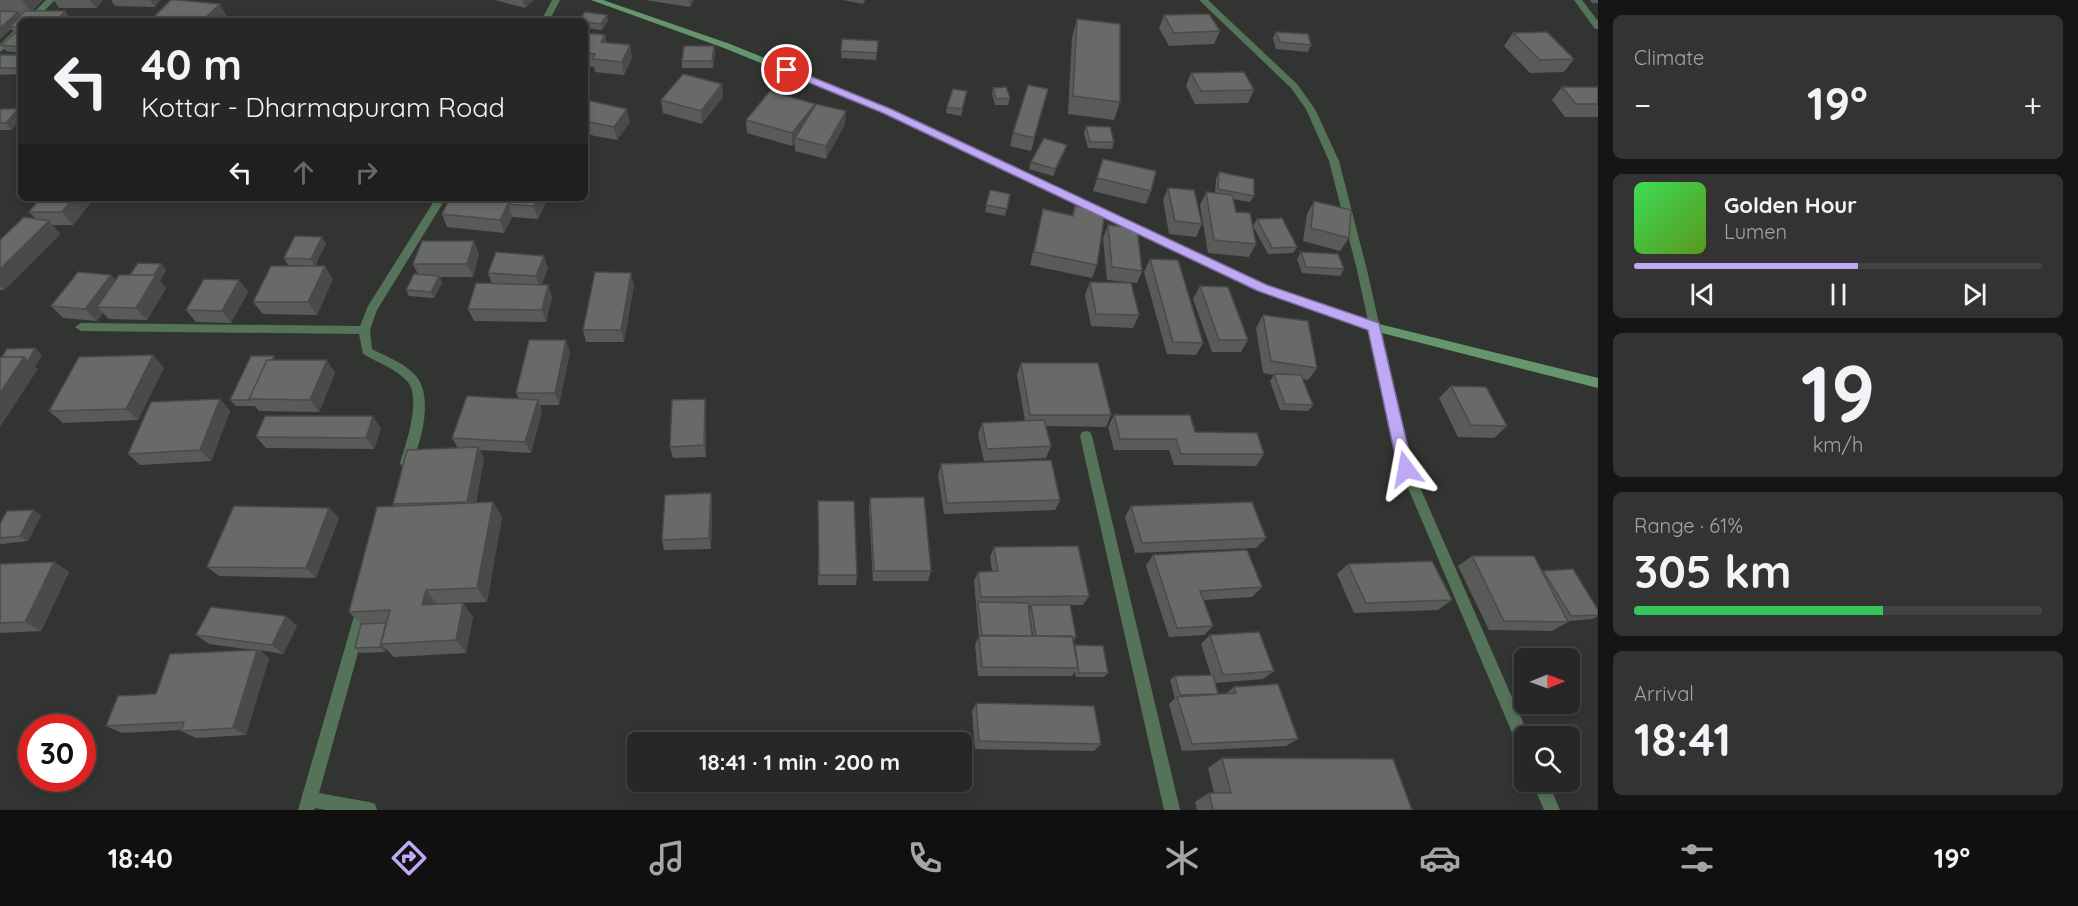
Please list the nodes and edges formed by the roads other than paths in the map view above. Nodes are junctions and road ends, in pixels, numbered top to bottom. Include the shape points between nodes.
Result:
1 (51, 0) edge
2 (556, 0) edge
3 (595, 0) edge
4 (1203, 0) edge
5 (1578, 0) edge
6 (32, 18) edge
7 (547, 18) edge
8 (1598, 27) edge
9 (18, 32) edge
10 (0, 49) edge
11 (439, 201) edge
12 (81, 327) dead end
13 (1374, 327) junction
14 (364, 330) junction
15 (1598, 383) edge
16 (1086, 436) dead end
17 (403, 471) edge
18 (368, 590) edge
19 (1516, 726) edge
20 (1544, 792) edge
21 (308, 805) edge
22 (369, 810) edge
23 (1172, 810) edge
24 (1552, 810) edge

1 - 6 street
2 - 7 street
3 - 13 main road via 727,46 887,111 1263,288
4 - 13 street via 1294,86 1310,109 1334,161
5 - 8 street
9 - 10 street
11 - 14 street via 372,309
12 - 14 street
13 - 15 main road
13 - 19 street via 1406,469
14 - 17 street via 367,351 412,378 418,389 416,428
16 - 23 street
18 - 21 street
20 - 24 street
21 - 22 street

